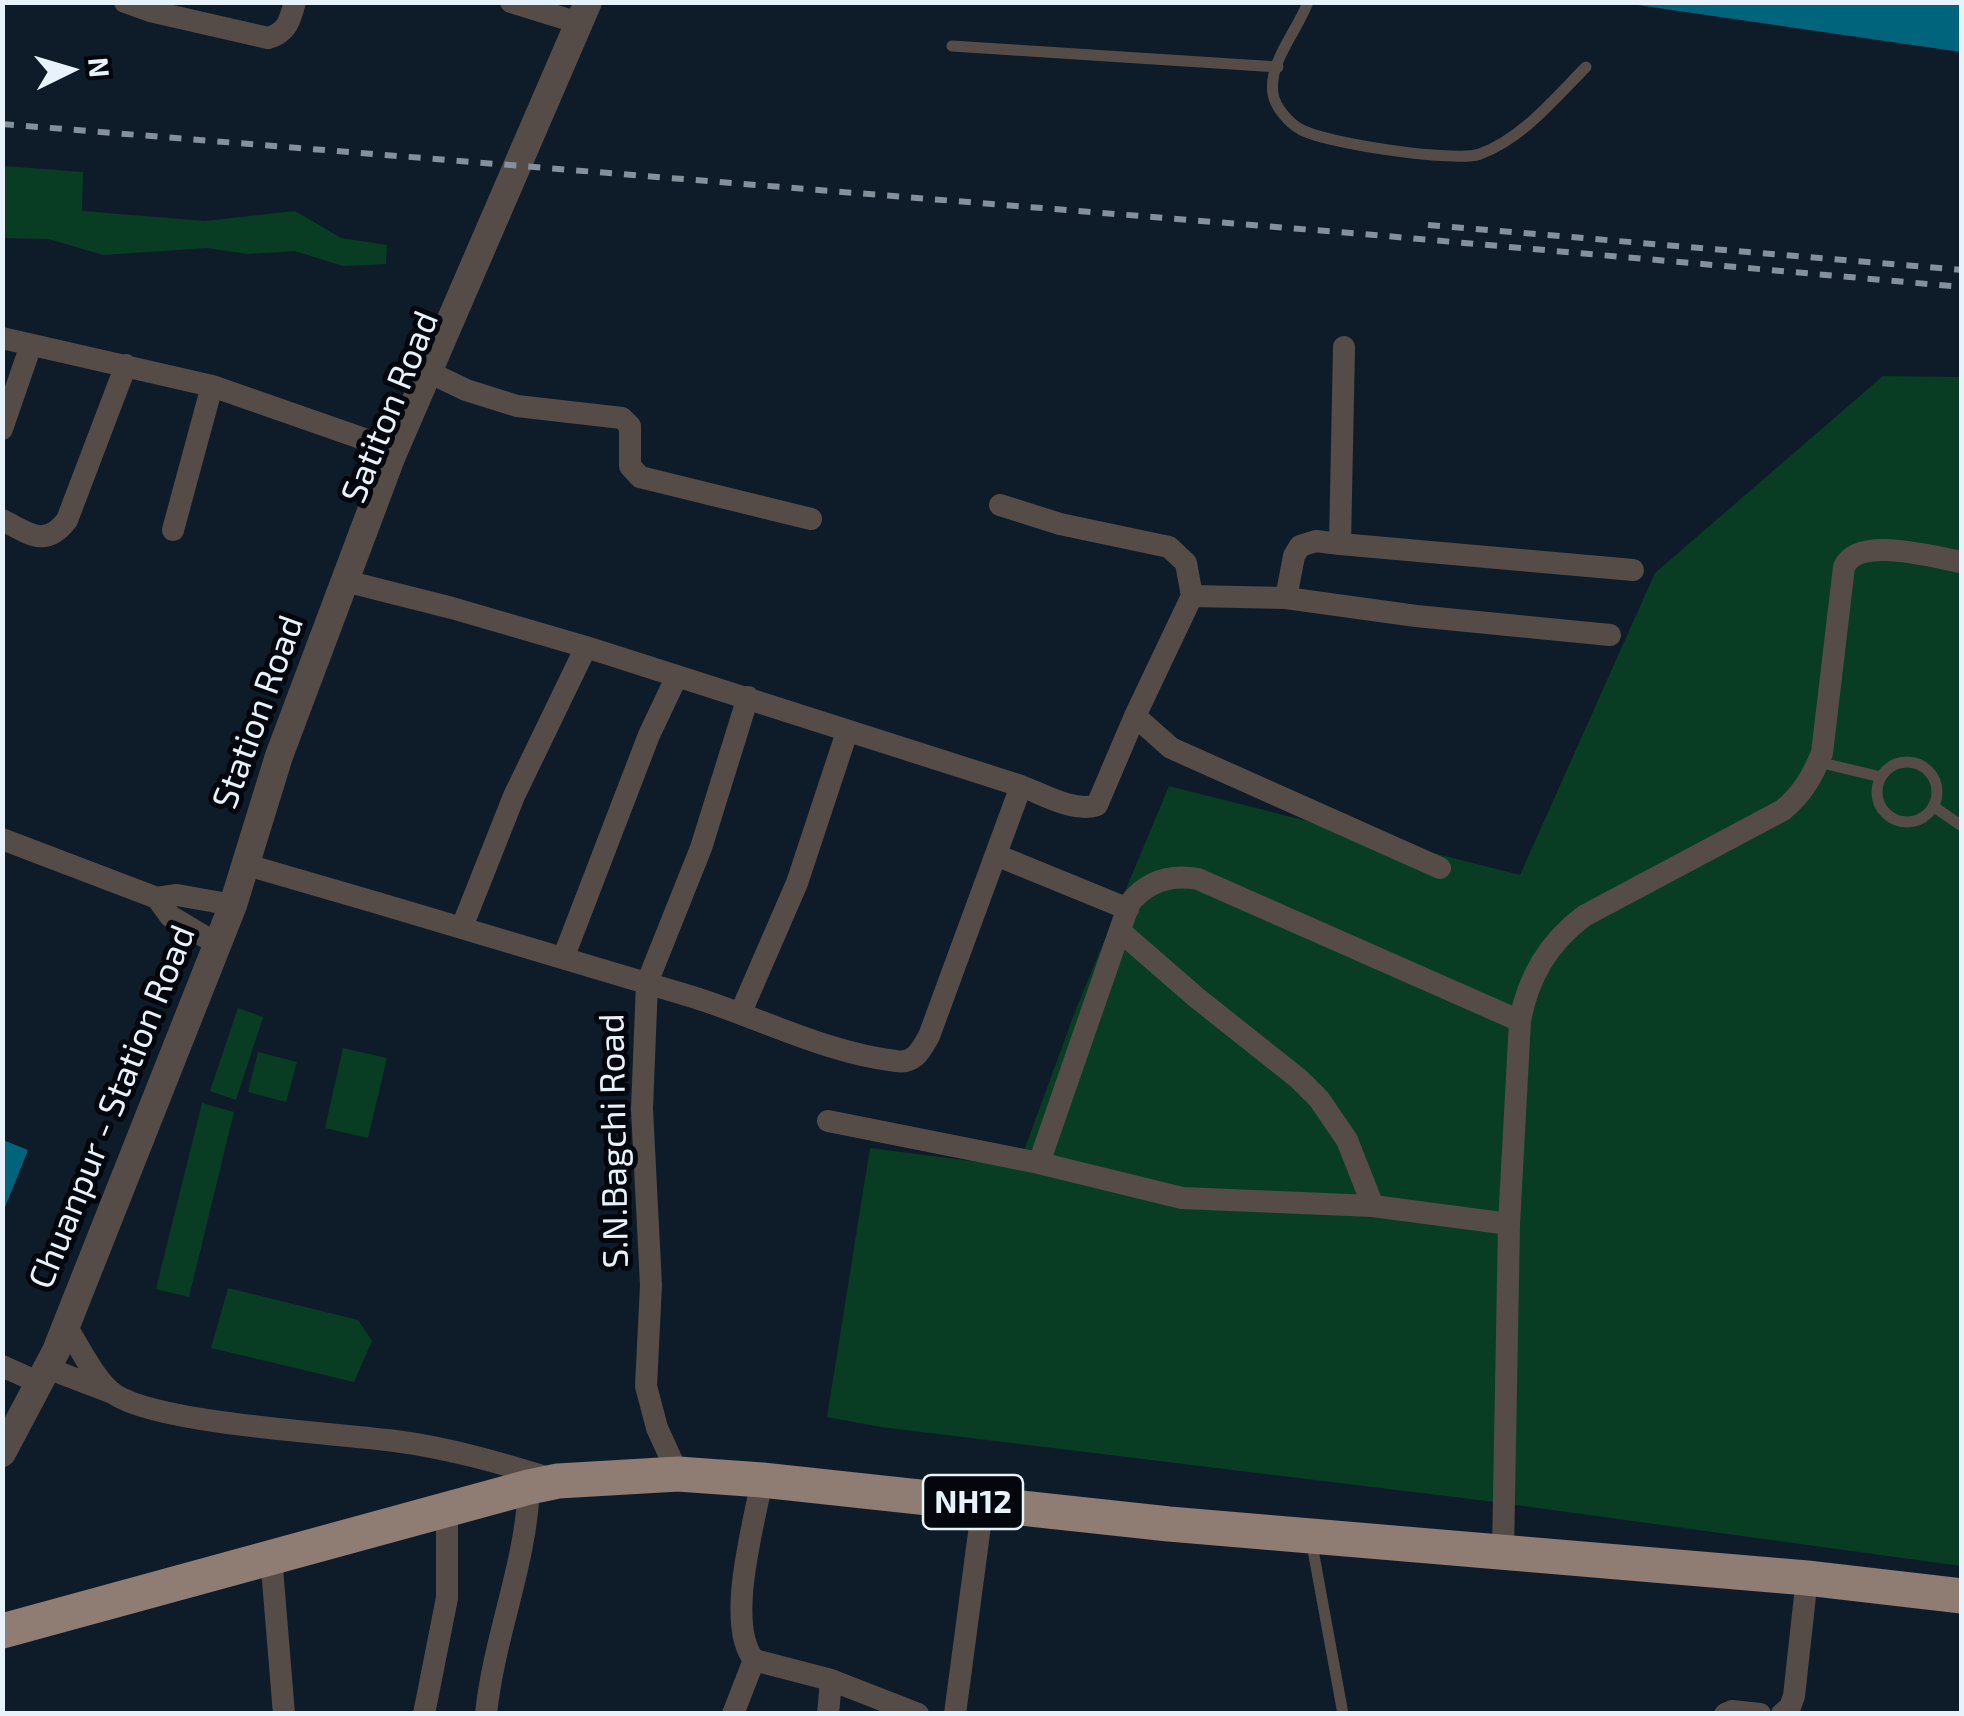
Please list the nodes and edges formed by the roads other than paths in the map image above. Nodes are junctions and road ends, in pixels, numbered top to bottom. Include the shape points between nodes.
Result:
1 (125, 2) edge
2 (295, 2) edge
3 (511, 2) edge
4 (599, 2) edge
5 (1308, 2) edge
6 (576, 8) edge
7 (952, 46) dead end
8 (1278, 67) junction
9 (1586, 68) dead end
10 (2, 338) edge
11 (31, 345) junction
12 (1344, 347) dead end
13 (126, 365) junction
14 (439, 377) junction
15 (212, 386) junction
16 (2, 429) edge
17 (384, 446) junction
18 (1000, 505) dead end
19 (811, 519) dead end
20 (2, 520) edge
21 (173, 530) dead end
22 (1340, 544) junction
23 (1962, 562) edge
24 (1633, 570) dead end
25 (358, 584) junction
26 (1192, 596) junction
27 (1286, 598) junction
28 (1610, 635) dead end
29 (586, 647) junction
30 (677, 676) junction
31 (748, 697) junction
32 (1135, 716) junction
33 (847, 732) junction
34 (1818, 762) junction
35 (1881, 777) junction
36 (1021, 786) junction
37 (1934, 806) junction
38 (1962, 826) edge
39 (2, 839) edge
40 (250, 852) junction
41 (996, 855) junction
42 (1440, 868) dead end
43 (158, 898) junction
44 (233, 905) junction
45 (1124, 921) junction
46 (462, 927) junction
47 (217, 944) junction
48 (564, 956) junction
49 (647, 983) junction
50 (741, 1012) junction
51 (1520, 1021) junction
52 (828, 1120) dead end
53 (1039, 1164) junction
54 (1373, 1206) junction
55 (1509, 1224) junction
56 (66, 1326) junction
57 (2, 1366) edge
58 (44, 1375) junction
59 (110, 1392) junction
60 (2, 1453) edge
61 (678, 1474) junction
62 (762, 1480) junction
63 (543, 1484) junction
64 (983, 1503) junction
65 (447, 1508) junction
66 (1310, 1534) junction
67 (1503, 1551) junction
68 (271, 1556) junction
69 (1808, 1578) junction
70 (1962, 1596) edge
71 (2, 1631) edge
72 (754, 1660) junction
73 (831, 1680) junction
74 (284, 1714) edge
75 (424, 1714) edge
76 (486, 1714) edge
77 (733, 1714) edge
78 (828, 1714) edge
79 (918, 1714) edge
80 (955, 1714) edge
81 (1343, 1714) edge
82 (1725, 1714) edge
83 (1760, 1714) edge
84 (1782, 1714) edge

1 - 2 street via 268,38 286,28
3 - 6 street
4 - 14 street, Satiton Road
5 - 8 lane
6 - 17 street, Station Road
6 - 40 street, Station Road via 391,458 279,756
7 - 8 lane
8 - 9 lane via 1273,97 1291,123 1310,134 1470,158 1522,129
10 - 11 street
11 - 13 street
11 - 16 street
12 - 22 street
13 - 15 street
13 - 20 street via 68,520 46,537
14 - 19 street via 517,406 622,418 630,426 630,466 640,477
14 - 25 street, Satiton Road
15 - 17 street
15 - 21 street
17 - 40 street, Station Road via 248,816
18 - 26 street via 1169,547 1186,563
22 - 24 street
22 - 27 street via 1300,546
23 - 34 street via 1873,549 1848,558
25 - 29 street
25 - 40 street, Satiton Road via 309,702 270,823
26 - 27 street
26 - 32 street
27 - 28 street
29 - 30 street
29 - 46 street via 514,796
30 - 31 street
30 - 48 street
31 - 33 street
31 - 49 street, S.N.Bagchi Road via 701,848
32 - 36 street via 1097,805 1075,806
32 - 42 street via 1171,748
33 - 36 street
33 - 50 street via 797,883
34 - 35 lane
34 - 51 street via 1812,780 1783,810 1565,930 1535,972
35 - 37 lane via 1894,764 1922,765 1938,788
35 - 37 lane via 1878,800 1892,819 1916,822
36 - 41 street
37 - 38 lane
39 - 43 street
40 - 44 street, Chuanpur - Station Road
40 - 46 street
41 - 45 street
41 - 50 street via 929,1036 910,1060 826,1044
43 - 44 street
43 - 47 street via 170,916
44 - 47 street, Chuanpur - Station Road
45 - 51 street via 1138,892 1150,884 1198,879
45 - 53 street
45 - 54 street via 1197,998 1319,1100 1348,1140
46 - 48 street
47 - 56 street, Chuanpur - Station Road
48 - 49 street
49 - 50 street
49 - 61 street, S.N.Bagchi Road via 646,1386
51 - 55 street
52 - 53 street
53 - 54 street via 1182,1198
54 - 55 street
55 - 67 street
56 - 58 street, Chuanpur - Station Road
56 - 59 street
57 - 58 street
58 - 59 street
58 - 60 street, Chuanpur - Station Road
59 - 63 street via 167,1412 488,1459
61 - 62 main road, NH12
61 - 63 main road, NH12
62 - 64 main road, NH12
62 - 72 street via 742,1623
63 - 65 main road, NH12
63 - 76 street via 493,1663
64 - 66 main road, NH12
64 - 80 street
65 - 68 main road, NH12
65 - 75 street via 445,1612
66 - 67 main road, NH12
66 - 81 lane
67 - 69 main road, NH12
68 - 71 main road, NH12
68 - 74 street
69 - 70 main road, NH12
69 - 84 street via 1794,1696
72 - 73 street
72 - 77 street
73 - 78 street
73 - 79 street
82 - 83 street

